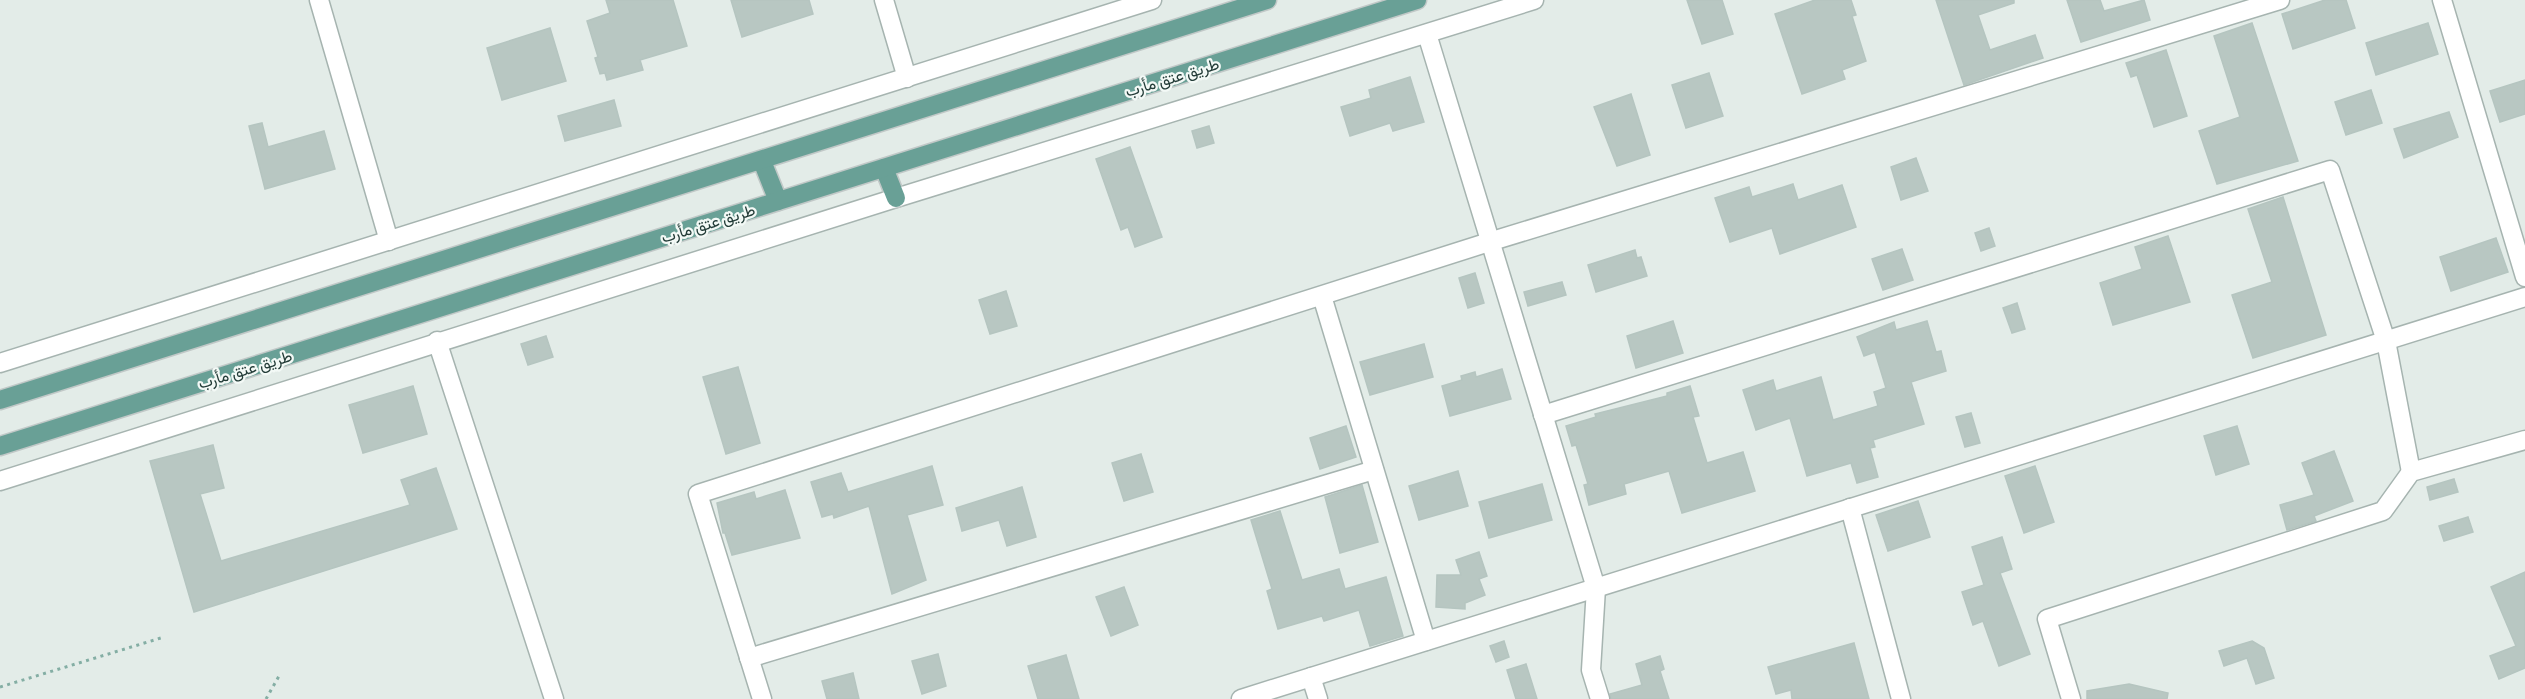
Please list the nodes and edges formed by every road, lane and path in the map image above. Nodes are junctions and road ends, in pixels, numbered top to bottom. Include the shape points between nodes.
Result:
1 (319, 0) edge
2 (884, 0) edge
3 (1152, 0) edge
4 (1267, 0) edge
5 (1417, 0) edge
6 (1534, 0) edge
7 (2280, 0) edge
8 (2442, 0) edge
9 (1427, 34) junction
10 (907, 78) junction
11 (762, 161) junction
12 (884, 168) junction
13 (896, 198) junction
14 (778, 201) junction
15 (389, 240) junction
16 (1490, 242) junction
17 (2525, 277) edge
18 (1322, 296) junction
19 (2525, 297) edge
20 (437, 341) junction
21 (2386, 341) junction
22 (0, 363) edge
23 (0, 400) edge
24 (1543, 415) junction
25 (2525, 440) edge
26 (0, 446) edge
27 (1374, 470) junction
28 (2411, 472) junction
29 (0, 481) edge
30 (1850, 508) junction
31 (1596, 588) junction
32 (164, 637) dead end
33 (1426, 641) junction
34 (749, 658) junction
35 (279, 676) dead end
36 (1311, 677) junction
37 (0, 687) edge
38 (266, 699) edge
39 (554, 699) edge
40 (762, 699) edge
41 (1241, 699) edge
42 (1318, 699) edge
43 (1600, 699) edge
44 (1901, 699) edge
45 (2071, 699) edge

1 - 15 street
2 - 10 street
3 - 10 street
4 - 11 main road
5 - 12 main road, طريق عتق مأرب
6 - 9 street
7 - 16 street
8 - 17 street
9 - 13 street
9 - 16 street
10 - 15 street
11 - 14 main road
11 - 23 main road
12 - 13 main road
12 - 14 main road, طريق عتق مأرب
13 - 20 street
14 - 26 main road, طريق عتق مأرب
15 - 22 street
16 - 18 street
16 - 24 street
18 - 27 street
18 - 34 street via 698,494
19 - 21 street
20 - 29 street
20 - 39 street
21 - 24 street via 2330,170
21 - 28 street
21 - 30 street
24 - 31 street
25 - 28 street
27 - 33 street
27 - 34 street
28 - 45 street via 2383,511 2047,619
30 - 31 street
30 - 44 street
31 - 33 street
31 - 43 street via 1591,670
32 - 37 path
33 - 36 street
34 - 40 street
35 - 38 path
36 - 41 street
36 - 42 street

